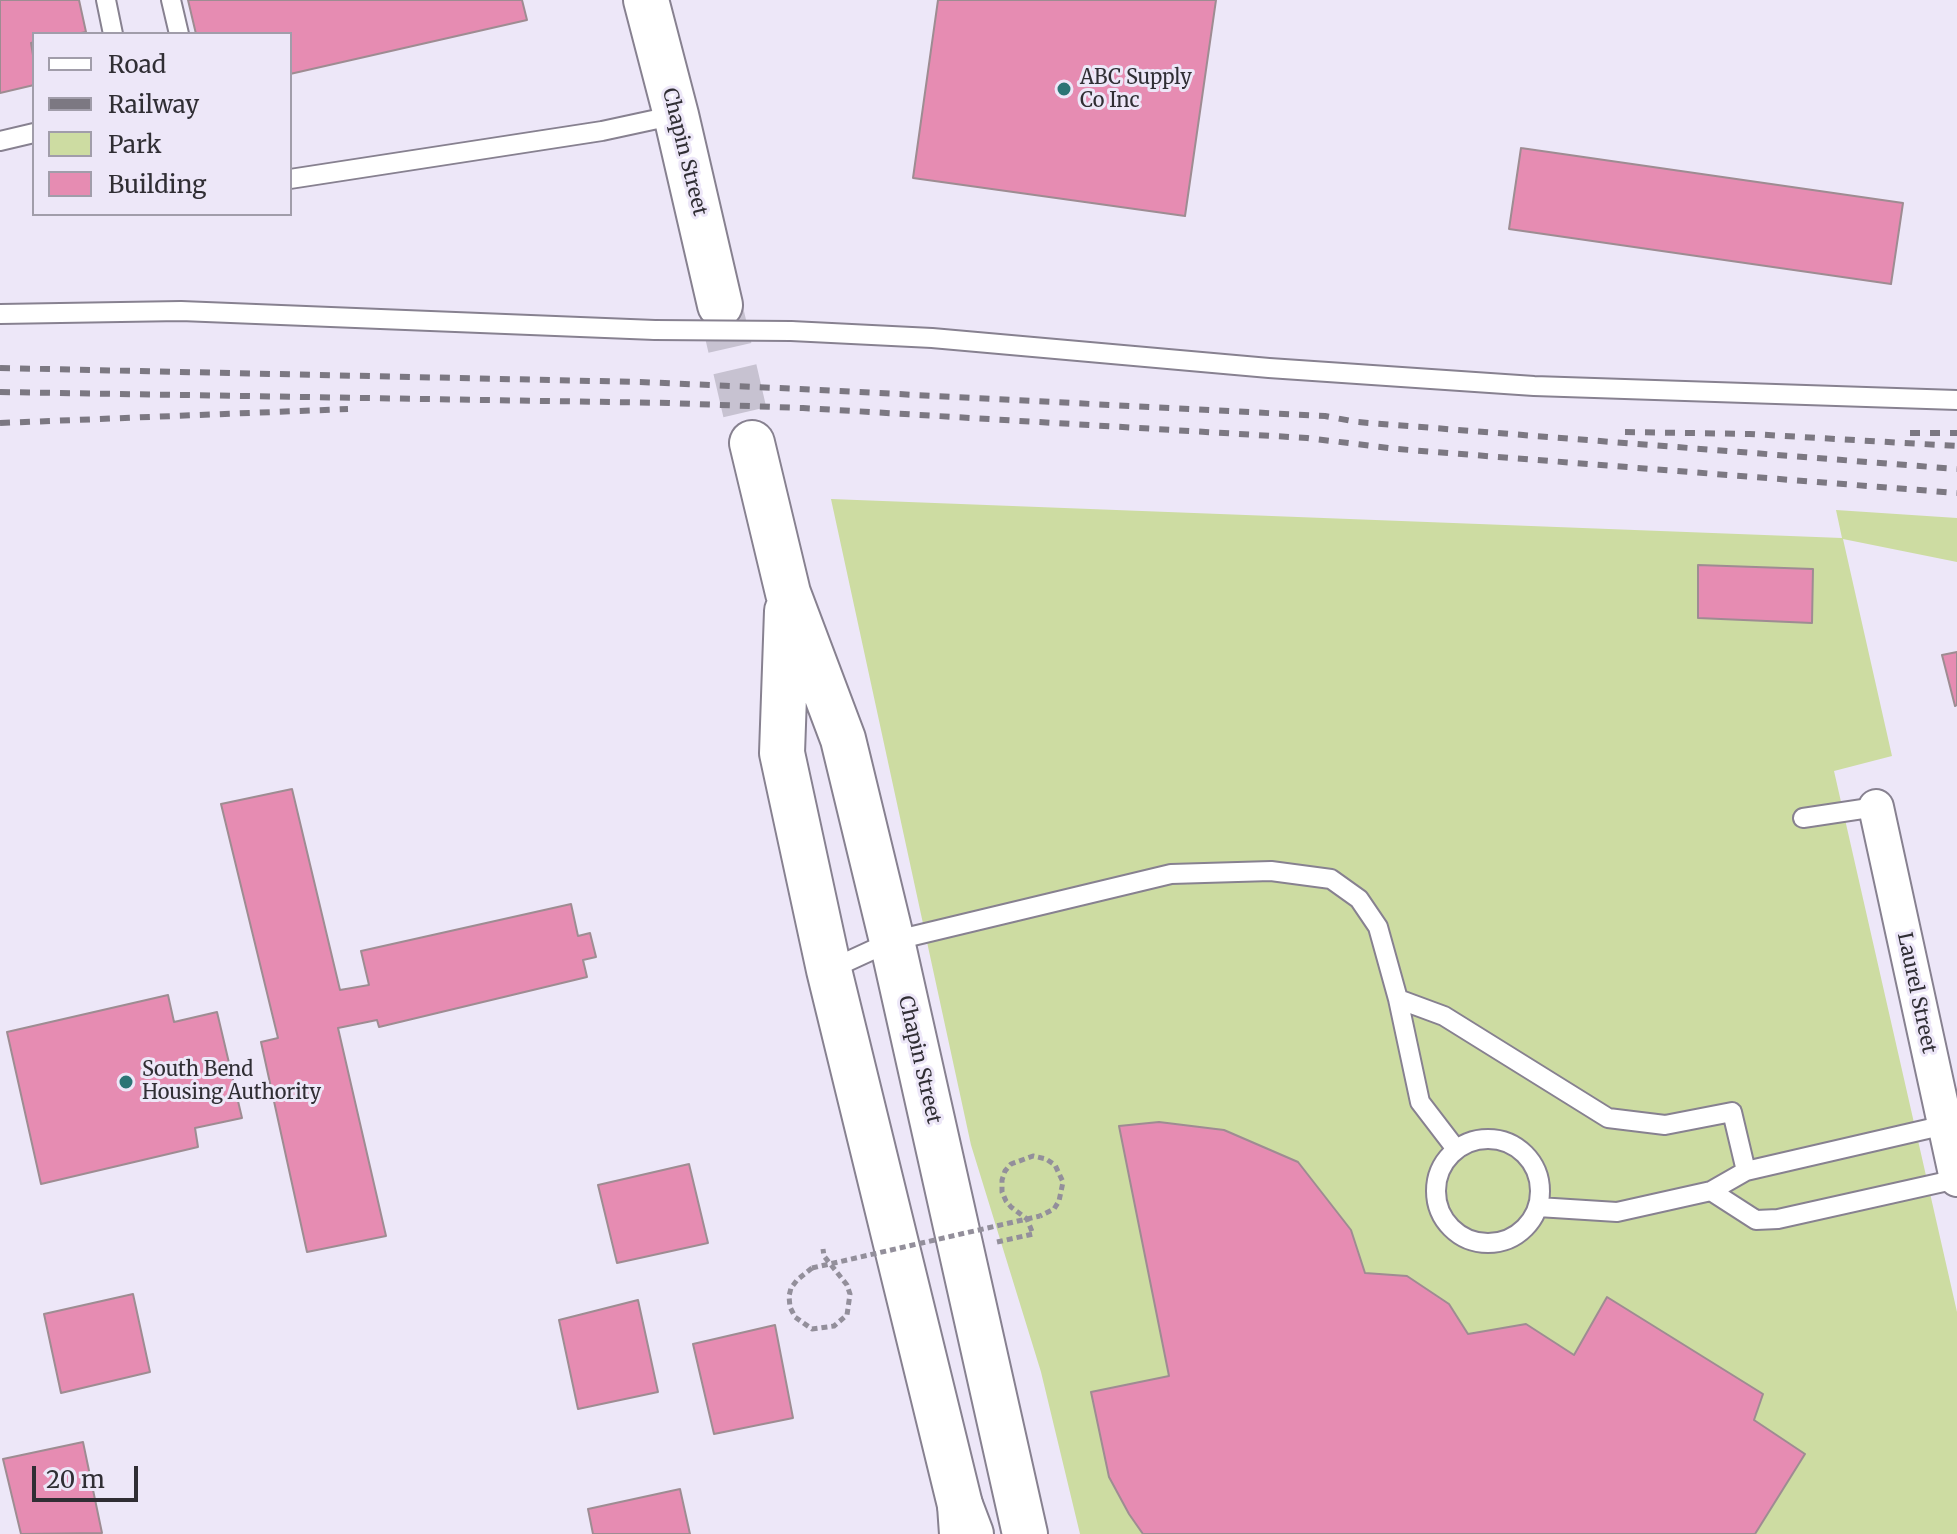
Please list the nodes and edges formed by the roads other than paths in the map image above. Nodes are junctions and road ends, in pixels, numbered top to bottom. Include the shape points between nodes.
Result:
1 (106, 0) edge
2 (171, 0) edge
3 (646, 0) edge
4 (113, 32) edge
5 (179, 32) edge
6 (676, 115) junction
7 (32, 133) edge
8 (0, 141) edge
9 (292, 179) edge
10 (720, 305) tunnel mouth
11 (0, 314) edge
12 (1957, 400) edge
13 (752, 443) tunnel mouth
14 (788, 593) junction
15 (1876, 807) joint
16 (1803, 818) dead end
17 (892, 941) junction
18 (829, 970) junction
19 (1398, 999) junction
20 (1945, 1125) junction
21 (1456, 1149) junction
22 (1746, 1171) junction
23 (1957, 1179) edge
24 (1711, 1191) junction
25 (1538, 1207) junction
26 (964, 1524) edge
27 (1025, 1534) edge

1 - 4 lane
2 - 5 lane
3 - 6 main road, Chapin Street
6 - 9 lane
6 - 10 main road, Chapin Street
7 - 8 lane
11 - 12 lane, bridge via 181,311 791,331 1534,386
13 - 14 main road, Chapin Street
14 - 17 main road, Chapin Street via 843,739
14 - 18 main road, Chapin Street via 782,753
15 - 16 lane
15 - 20 street, Laurel Street
17 - 18 lane
17 - 19 lane via 1171,874 1271,871 1331,879 1359,899 1378,927
17 - 27 main road, Chapin Street
18 - 26 main road, Chapin Street
19 - 21 lane via 1420,1102
19 - 22 lane via 1444,1016 1608,1118 1665,1125 1732,1112
20 - 22 lane
20 - 23 street, Laurel Street
21 - 25 lane via 1487,1138 1519,1148 1538,1175
21 - 25 lane via 1437,1178 1440,1213 1450,1228 1482,1243 1500,1242 1516,1235
22 - 24 lane
23 - 24 lane via 1778,1219 1756,1220
24 - 25 lane via 1617,1212

